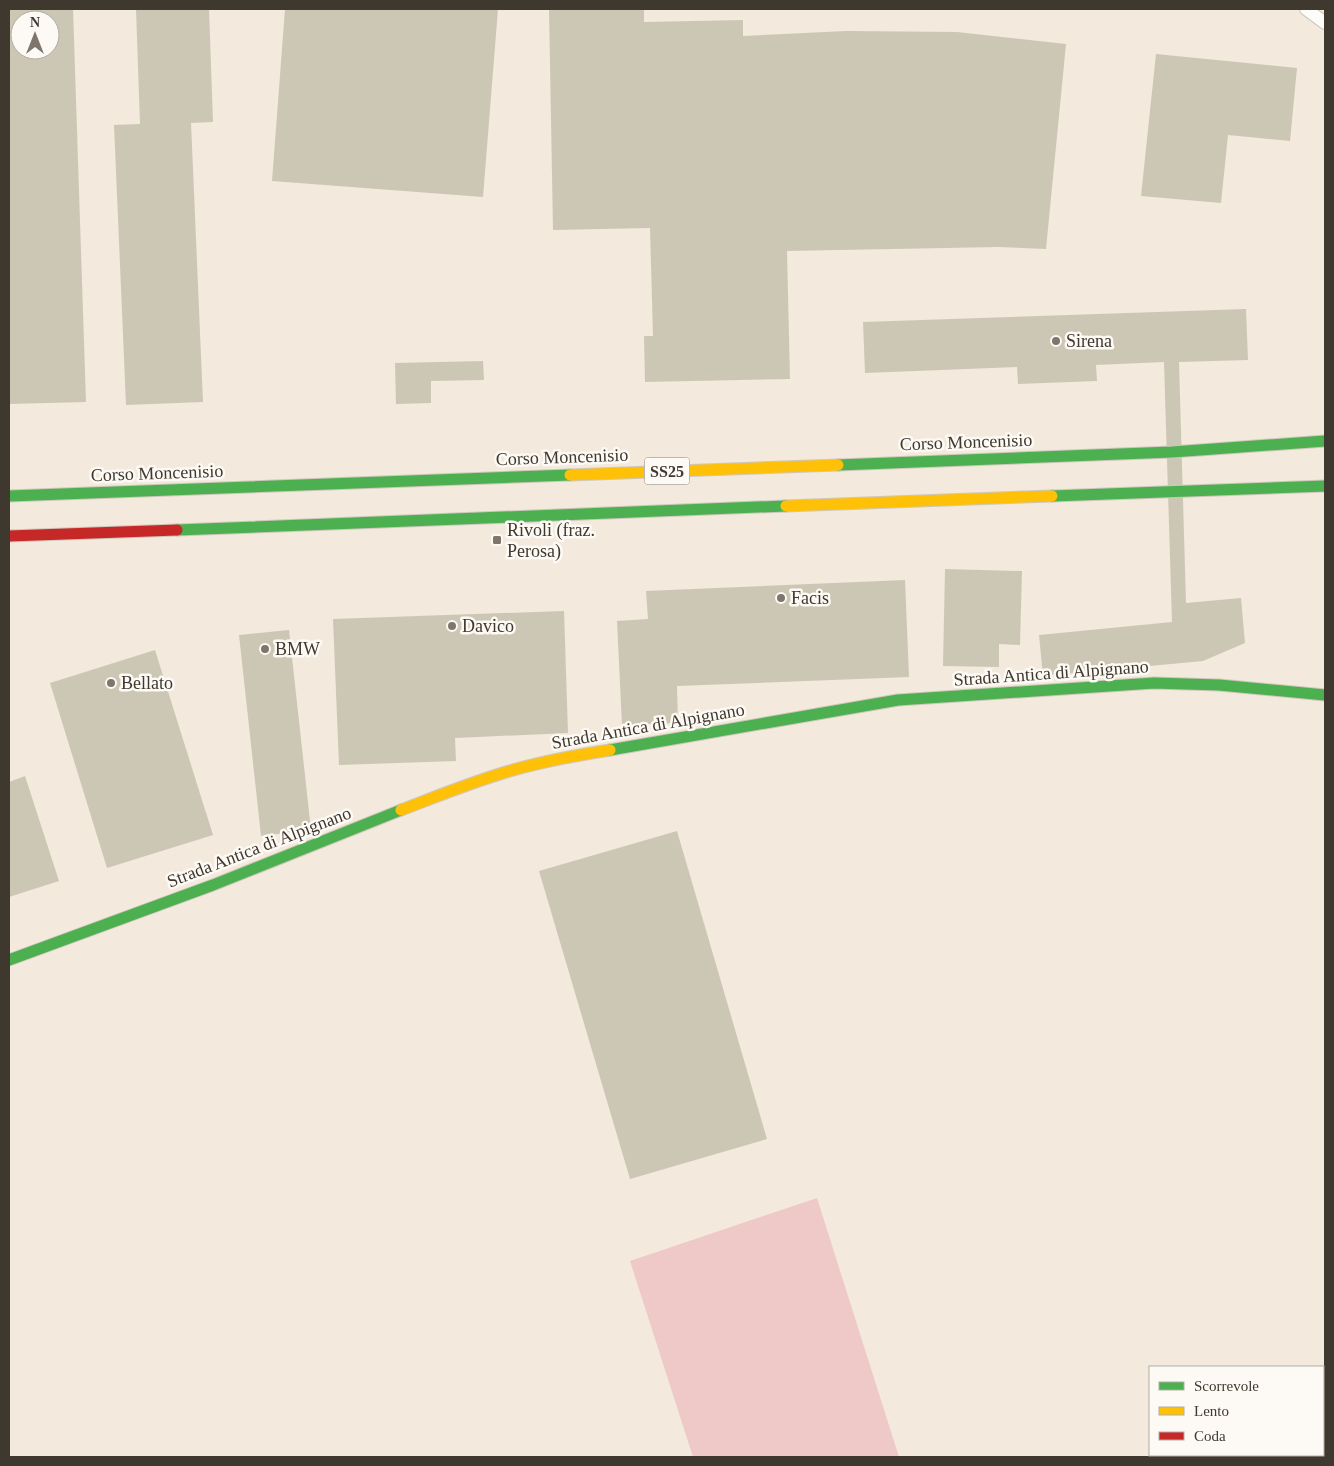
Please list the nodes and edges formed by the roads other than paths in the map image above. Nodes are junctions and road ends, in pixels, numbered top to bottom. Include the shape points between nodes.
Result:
1 (1306, 9) edge
2 (1325, 23) edge
3 (1325, 441) edge
4 (1325, 486) edge
5 (9, 496) edge
6 (9, 536) edge
7 (1325, 695) edge
8 (9, 960) edge

1 - 2 lane
3 - 5 main road, Corso Moncenisio / SS25 via 1172,452
4 - 6 main road, SS25
7 - 8 main road, Strada Antica di Alpignano via 1154,683 907,700 569,757 459,787 213,885

